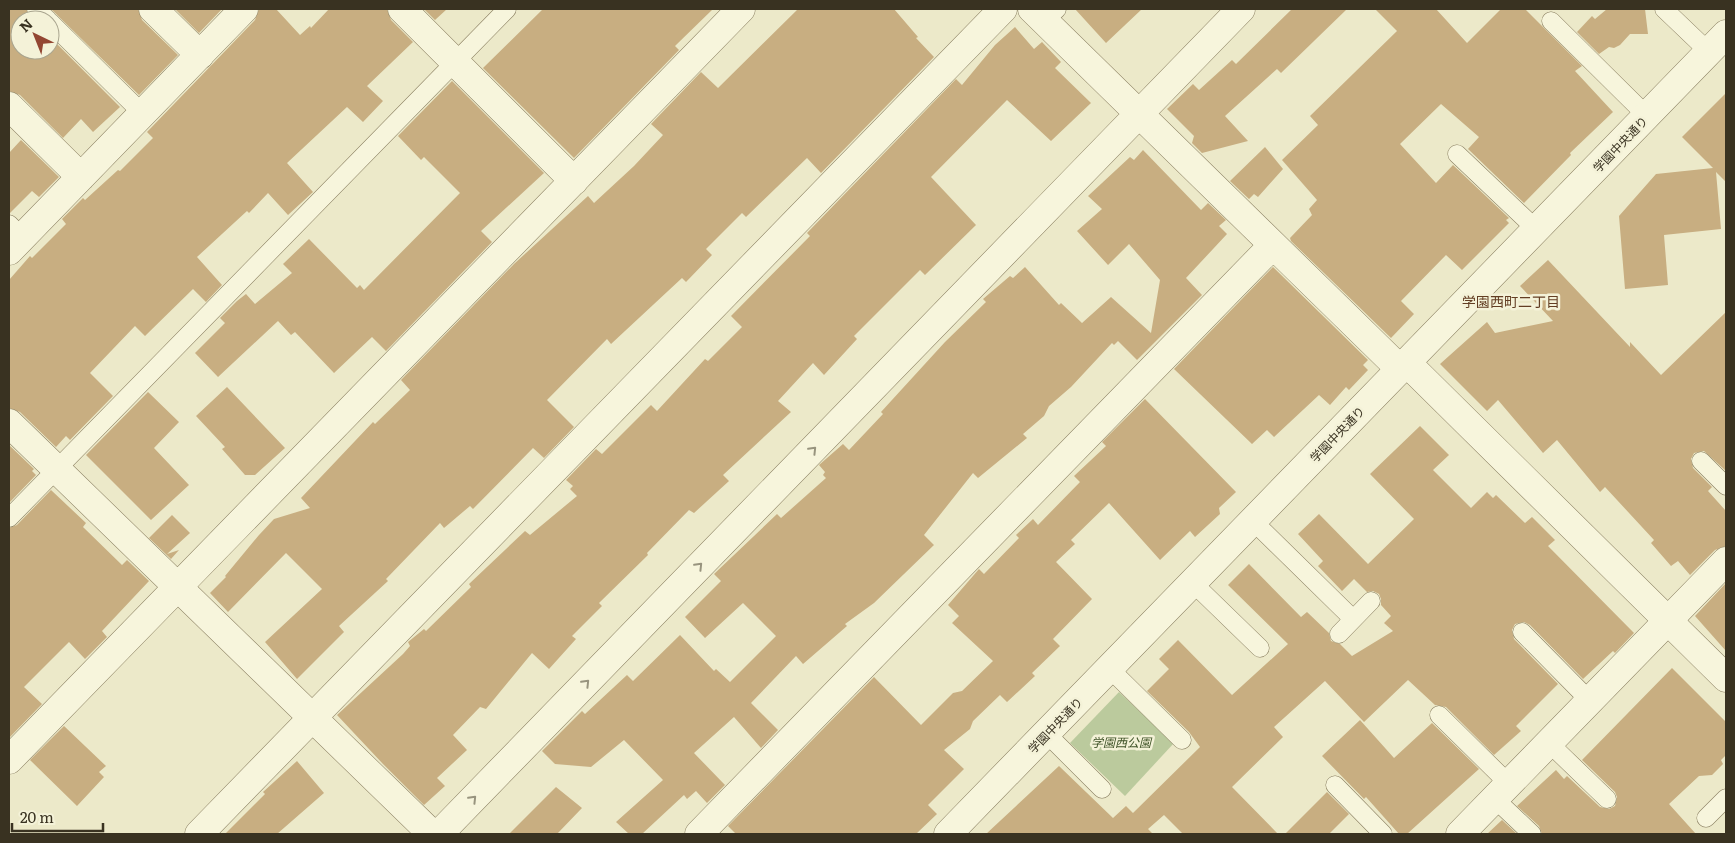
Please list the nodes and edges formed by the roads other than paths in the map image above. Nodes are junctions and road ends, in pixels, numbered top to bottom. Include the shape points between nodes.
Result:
1 (153, 9) edge
2 (244, 9) edge
3 (402, 9) edge
4 (507, 9) edge
5 (741, 9) edge
6 (1003, 9) edge
7 (1241, 9) edge
8 (1664, 9) edge
9 (1044, 13) edge
10 (1551, 21) dead end
11 (60, 32) edge
12 (1718, 43) edge
13 (200, 54) junction
14 (456, 61) junction
15 (9, 106) edge
16 (142, 113) junction
17 (1139, 114) junction
18 (1647, 116) junction
19 (1457, 154) dead end
20 (81, 177) junction
21 (574, 181) junction
22 (1536, 230) junction
23 (13, 237) edge
24 (1273, 245) junction
25 (1404, 366) junction
26 (9, 423) edge
27 (1701, 462) dead end
28 (56, 469) junction
29 (1726, 486) edge
30 (9, 518) edge
31 (1253, 521) junction
32 (1726, 561) edge
33 (1193, 583) junction
34 (176, 586) junction
35 (1371, 600) dead end
36 (1353, 619) junction
37 (1668, 620) junction
38 (1522, 632) dead end
39 (1339, 634) dead end
40 (1260, 648) dead end
41 (1110, 669) junction
42 (1726, 678) edge
43 (1590, 701) junction
44 (1439, 715) dead end
45 (312, 718) junction
46 (1046, 734) junction
47 (1182, 740) dead end
48 (1549, 743) junction
49 (9, 760) edge
50 (1336, 785) dead end
51 (1102, 789) dead end
52 (1502, 791) junction
53 (1726, 798) edge
54 (1607, 799) dead end
55 (1706, 818) dead end
56 (199, 834) edge
57 (432, 834) edge
58 (439, 834) edge
59 (699, 834) edge
60 (948, 834) edge
61 (1383, 834) edge
62 (1460, 834) edge
63 (1532, 834) edge

1 - 13 street
2 - 13 street
3 - 14 street
4 - 14 lane
5 - 21 street
6 - 45 street
7 - 17 street
8 - 12 lane
9 - 17 street
10 - 18 lane
11 - 16 lane
12 - 18 street, 学園中央通り
13 - 16 street
14 - 21 street
14 - 28 lane
15 - 20 street
16 - 20 street
17 - 24 street
58 -> 17 street
18 - 22 street, 学園中央通り
19 - 22 lane
20 - 23 street
21 - 34 street
22 - 25 street, 学園中央通り
24 - 25 street
24 - 59 street
25 - 31 street, 学園中央通り
25 - 37 street
26 - 28 street
27 - 29 lane
28 - 30 lane
28 - 34 street
31 - 33 street, 学園中央通り
31 - 36 lane
32 - 37 street
33 - 40 lane
33 - 41 street, 学園中央通り
34 - 45 street
34 - 49 street
35 - 36 lane
36 - 39 lane
37 - 42 street
37 - 43 street
38 - 43 lane
41 - 46 street, 学園中央通り
41 - 47 lane
43 - 48 street
44 - 52 lane
45 - 56 street
45 - 57 street
46 - 51 lane
46 - 60 street, 学園中央通り
48 - 52 street
48 - 54 lane
50 - 61 lane
52 - 62 street
52 - 63 lane
53 - 55 lane

